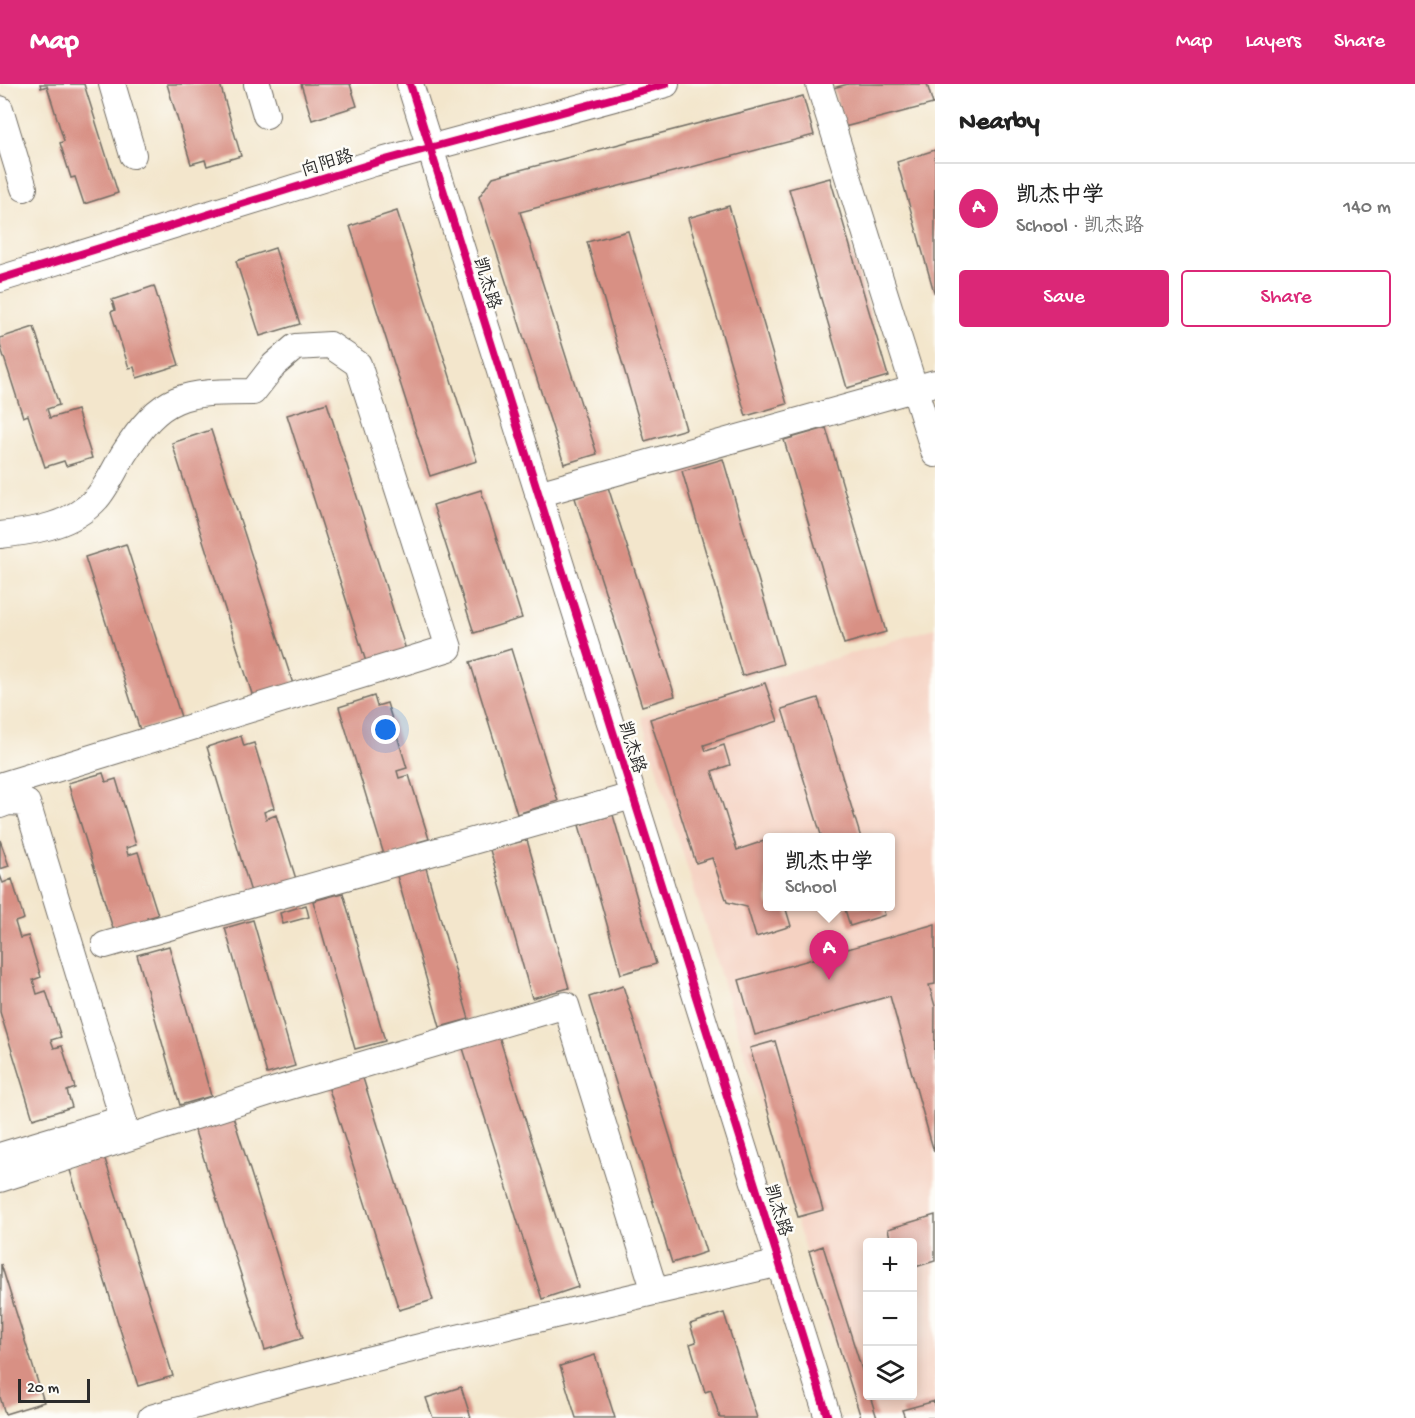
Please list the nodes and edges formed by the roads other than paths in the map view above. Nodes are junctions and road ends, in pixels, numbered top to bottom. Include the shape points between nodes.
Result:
1 (112, 84) edge
2 (257, 84) edge
3 (410, 84) edge
4 (666, 84) edge
5 (819, 84) edge
6 (0, 109) edge
7 (267, 115) dead end
8 (430, 148) junction
9 (133, 155) dead end
10 (24, 188) dead end
11 (0, 279) edge
12 (925, 386) edge
13 (935, 454) edge
14 (538, 494) junction
15 (0, 535) edge
16 (0, 786) edge
17 (632, 796) junction
18 (0, 805) edge
19 (105, 945) dead end
20 (0, 1156) edge
21 (0, 1179) edge
22 (780, 1263) junction
23 (655, 1292) junction
24 (151, 1418) edge
25 (828, 1418) edge

1 - 9 street
2 - 7 street
3 - 8 street, 凯杰路
4 - 8 street, 向阳路
5 - 12 street
6 - 10 street
8 - 11 street, 向阳路
8 - 14 street, 凯杰路
12 - 13 street
12 - 14 street
14 - 17 street, 凯杰路
15 - 16 street via 44,529 74,515 97,498 138,432 161,407 182,397 213,392 254,392 274,365 295,347 330,345 358,364 449,648
17 - 19 street
17 - 22 street, 凯杰路
18 - 20 street via 27,804 123,1119
21 - 23 street via 273,1091 566,1005
22 - 23 street
22 - 25 street, 凯杰路
23 - 24 street via 418,1347

